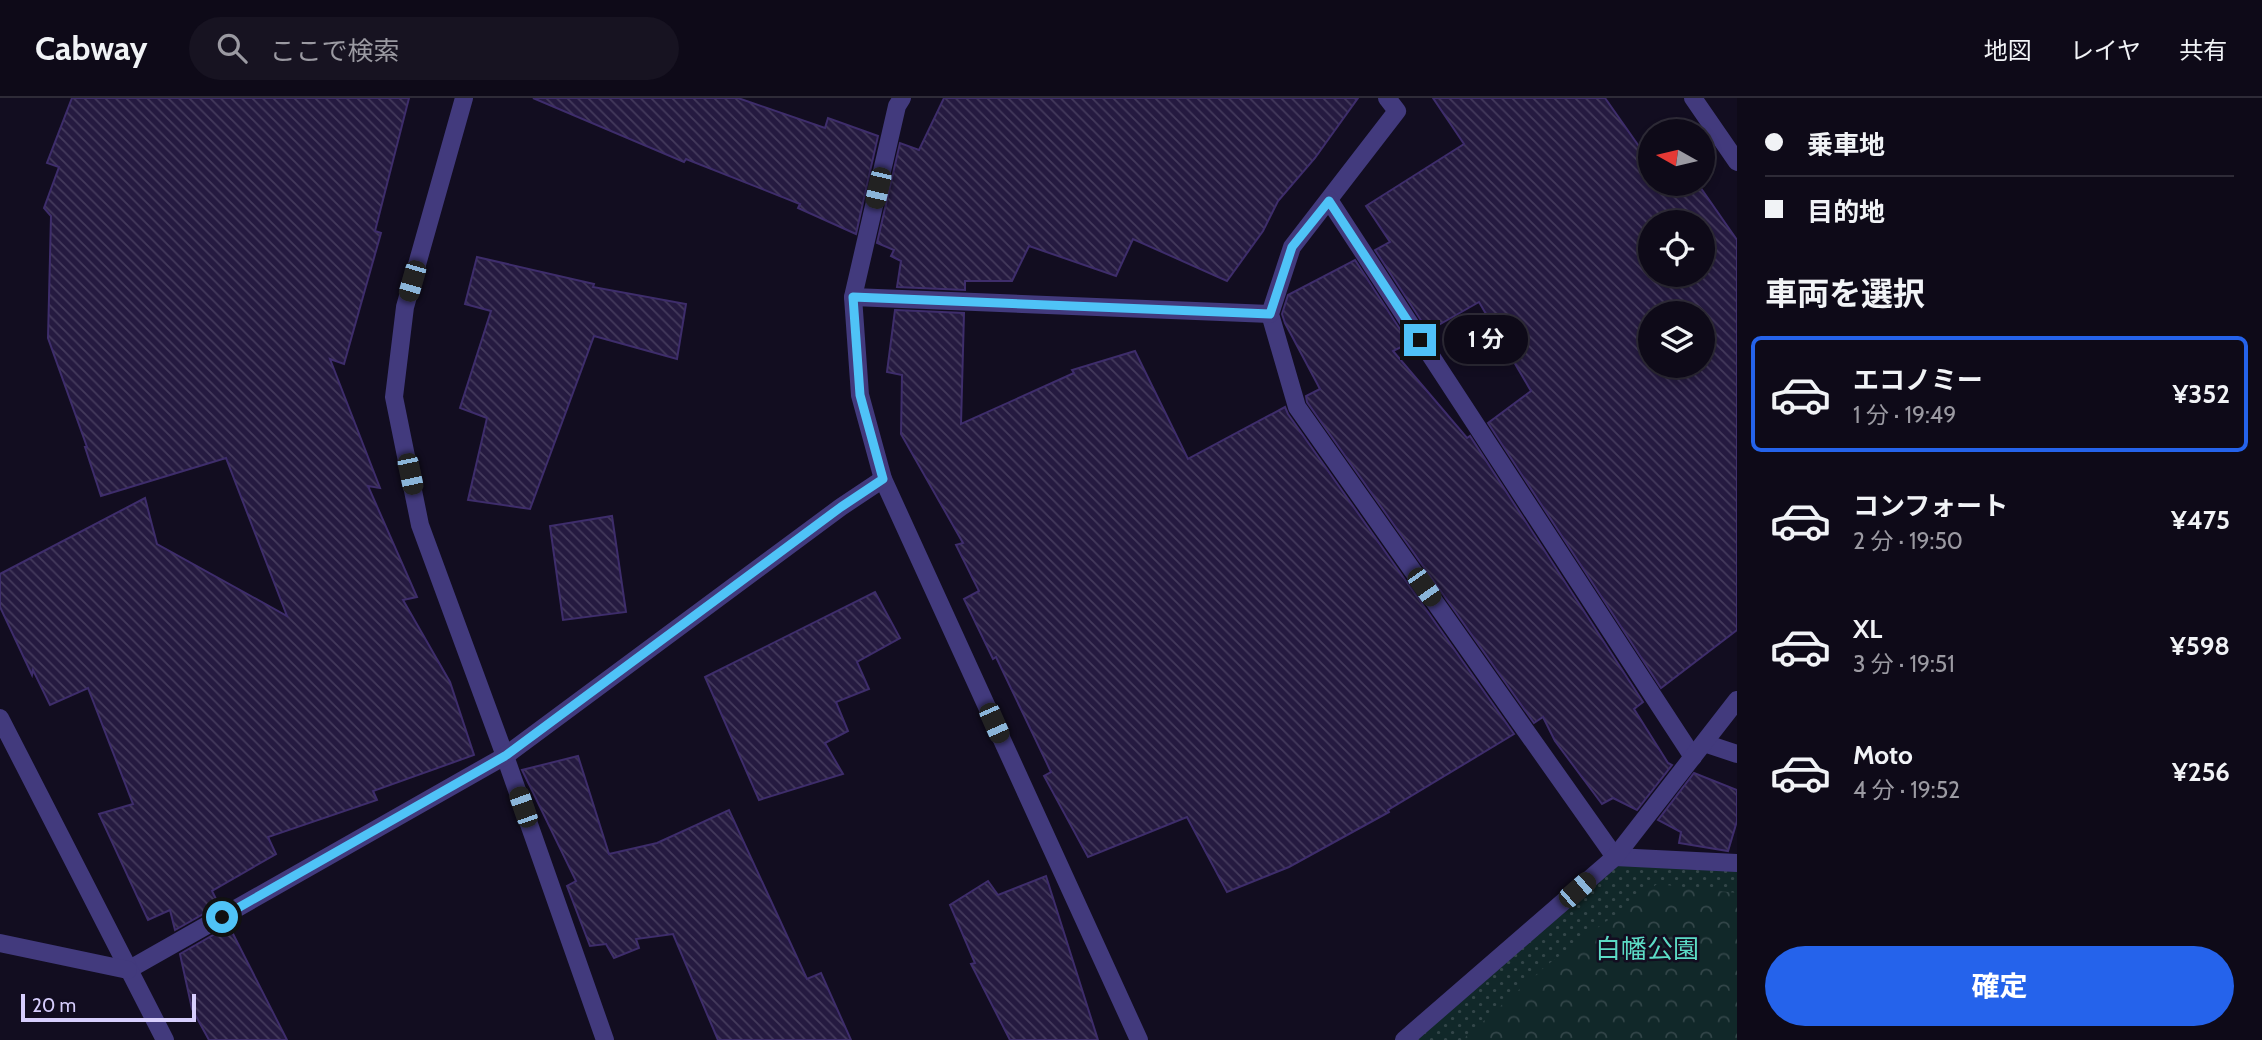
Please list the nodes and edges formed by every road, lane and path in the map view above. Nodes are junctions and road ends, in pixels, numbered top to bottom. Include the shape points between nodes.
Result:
1 (464, 98) edge
2 (881, 98) edge
3 (1387, 98) edge
4 (1693, 98) edge
5 (900, 102) edge
6 (1737, 162) edge
7 (1329, 201) junction
8 (853, 297) junction
9 (1270, 314) junction
10 (883, 479) junction
11 (1737, 700) edge
12 (0, 718) edge
13 (1698, 750) junction
14 (1737, 754) edge
15 (505, 756) junction
16 (1615, 857) junction
17 (1737, 863) edge
18 (0, 943) edge
19 (128, 970) junction
20 (164, 1040) edge
21 (605, 1040) edge
22 (1139, 1040) edge
23 (1404, 1040) edge

1 - 15 street via 405,307 394,397 420,525
2 - 5 street
3 - 7 street via 1397,111
4 - 6 street
5 - 8 street
7 - 9 street via 1292,247
7 - 13 street
8 - 9 street
8 - 10 street via 860,395
9 - 16 street via 1297,407
10 - 15 street
10 - 22 street
11 - 13 street
12 - 19 street
13 - 14 street
13 - 16 street
15 - 19 street
15 - 21 street
16 - 17 street
16 - 23 street
18 - 19 street
19 - 20 street

